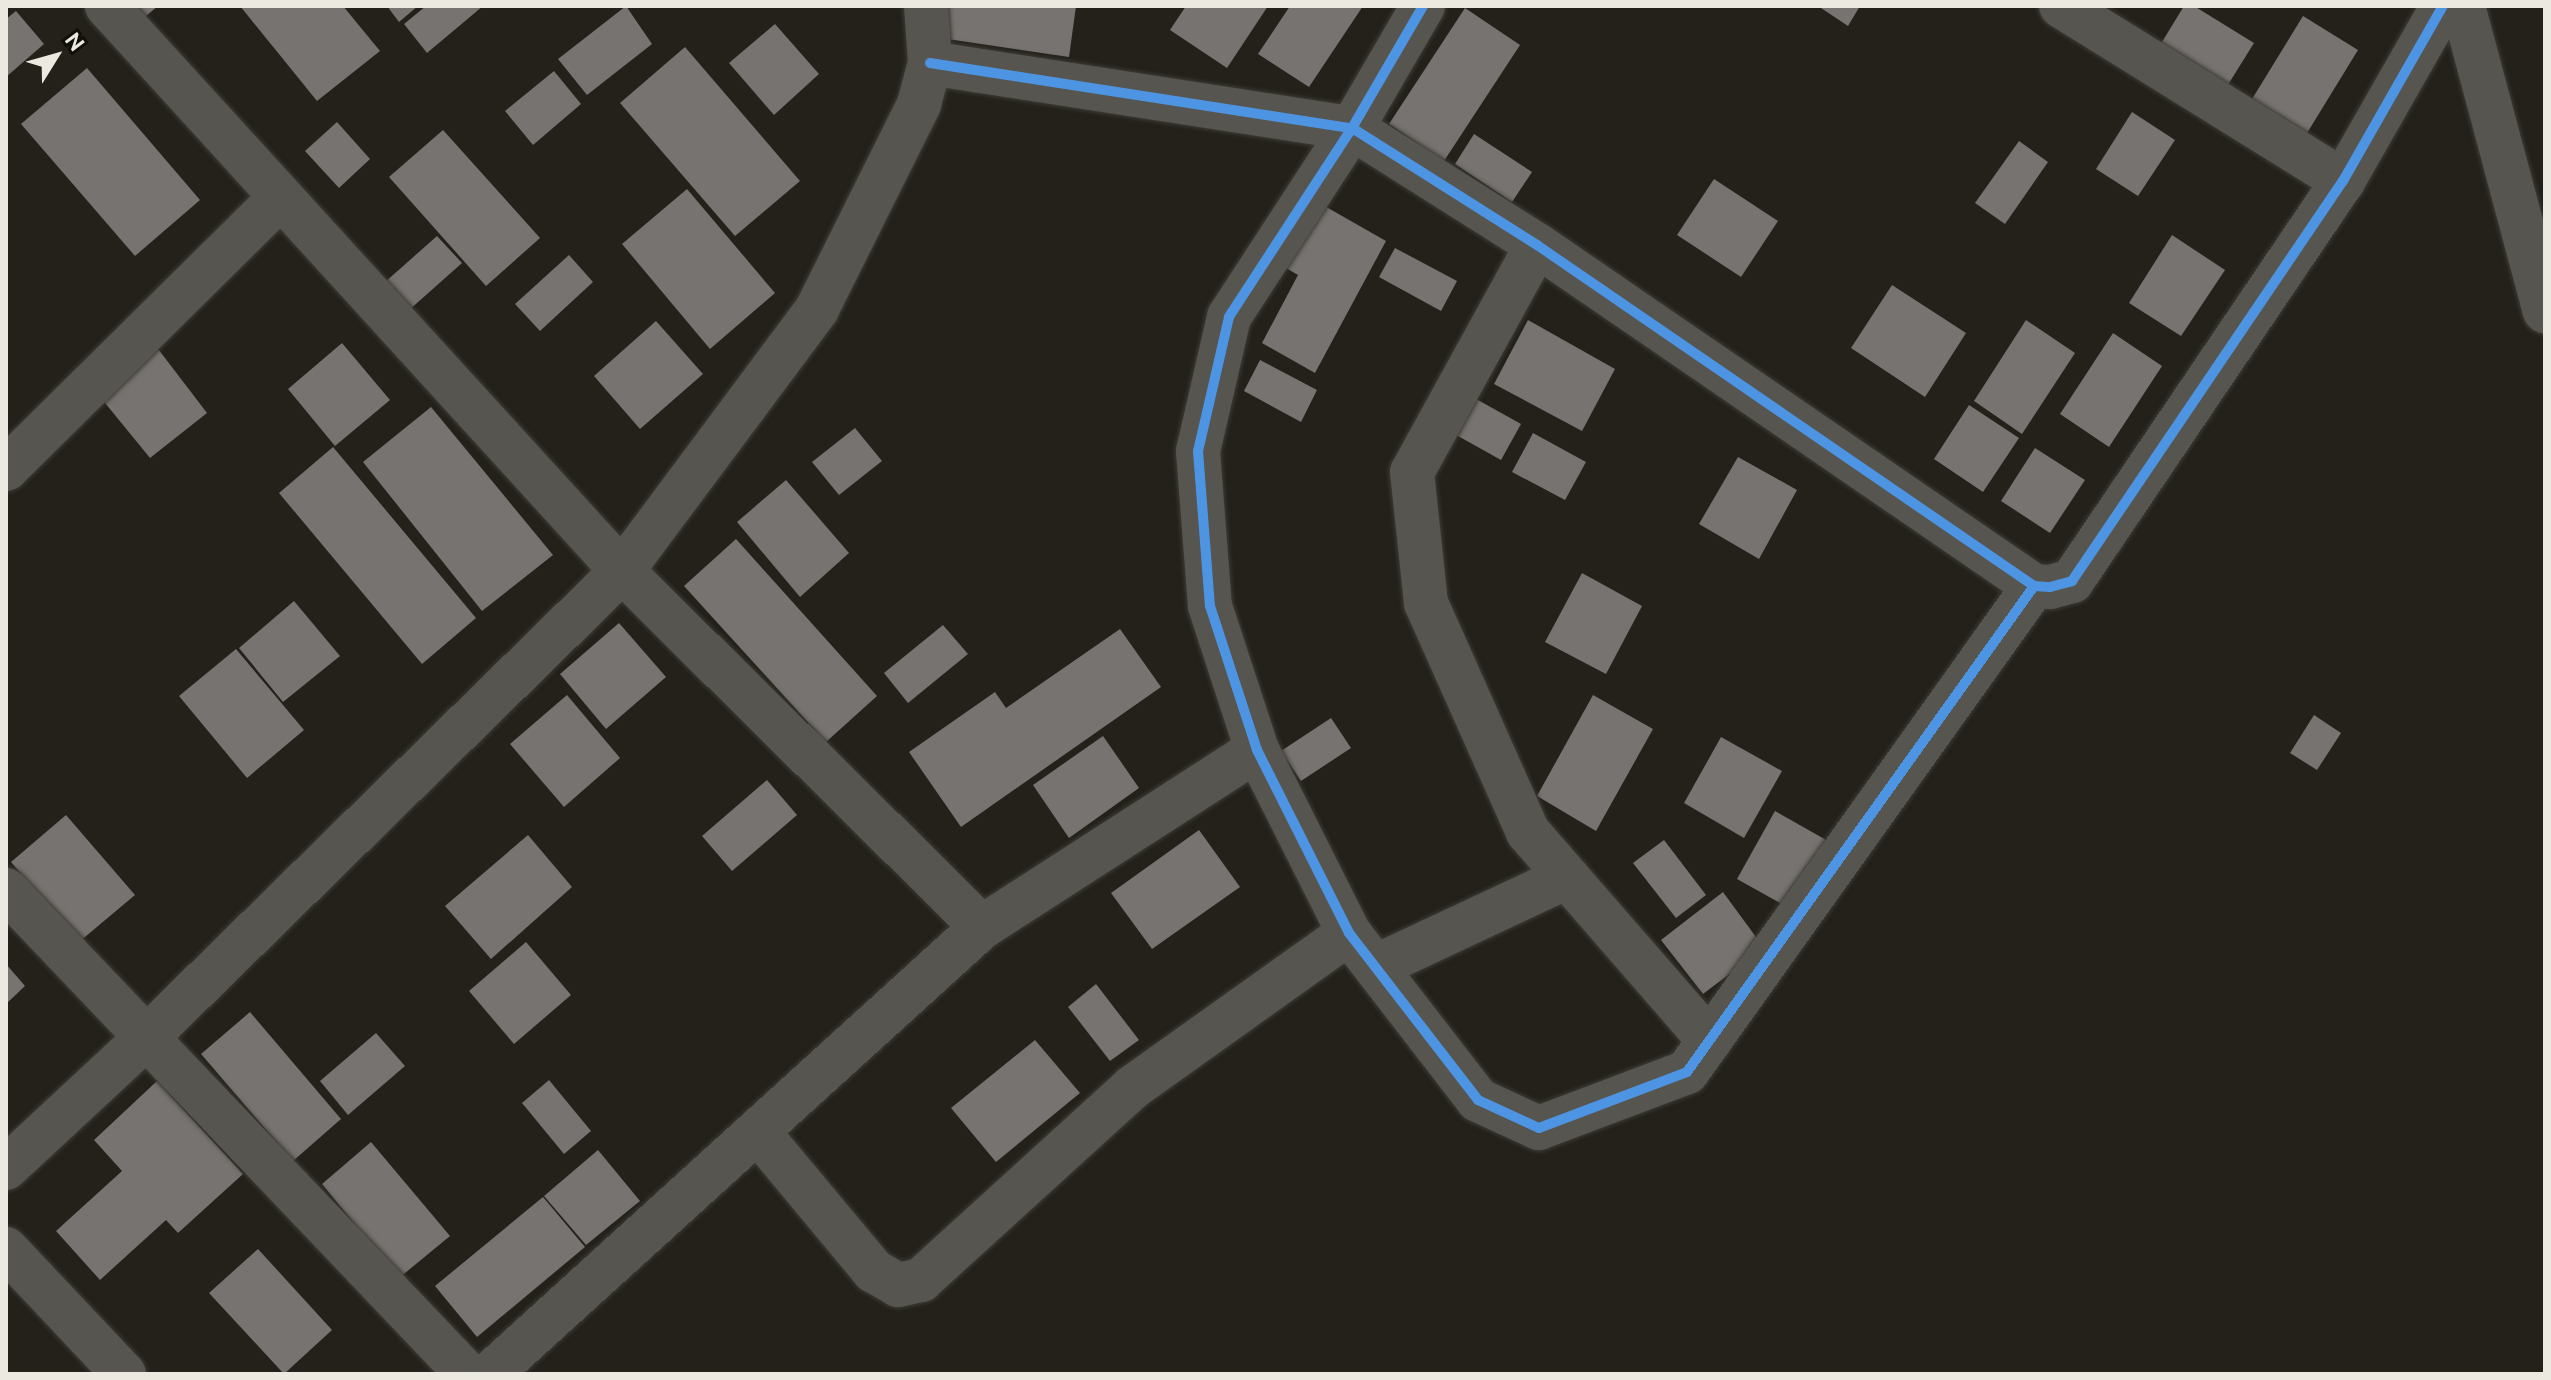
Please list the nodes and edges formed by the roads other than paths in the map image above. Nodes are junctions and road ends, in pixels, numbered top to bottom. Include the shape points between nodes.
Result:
1 (107, 6) edge
2 (926, 6) edge
3 (1423, 6) edge
4 (2061, 6) edge
5 (2443, 6) edge
6 (2463, 6) edge
7 (930, 63) junction
8 (1352, 128) junction
9 (2343, 181) junction
10 (280, 198) junction
11 (1537, 245) junction
12 (2545, 311) edge
13 (6, 469) edge
14 (622, 571) junction
15 (2034, 586) junction
16 (1257, 750) junction
17 (1567, 877) junction
18 (6, 890) edge
19 (982, 927) junction
20 (1349, 933) junction
21 (1377, 966) junction
22 (146, 1038) junction
23 (1710, 1041) junction
24 (758, 1132) junction
25 (6, 1168) edge
26 (6, 1249) edge
27 (124, 1374) edge
28 (467, 1374) edge
29 (490, 1374) edge

1 - 10 street
2 - 7 street
3 - 8 street
4 - 9 street
5 - 9 street
6 - 12 street
7 - 8 street
7 - 14 street via 919,104 817,309
8 - 11 street
8 - 16 street via 1229,317 1198,451 1210,606
9 - 15 street via 2072,581
10 - 13 street
10 - 14 street
11 - 15 street
11 - 17 street via 1412,472 1426,603 1528,832
14 - 19 street
14 - 22 street
15 - 23 street
16 - 19 street
16 - 20 street
17 - 21 street
17 - 23 street
18 - 22 street
19 - 24 street
20 - 21 street
20 - 24 street via 1133,1087 921,1280 898,1285 874,1271
21 - 23 street via 1478,1100 1539,1128 1687,1072
22 - 25 street
22 - 28 street
24 - 29 street
26 - 27 street

